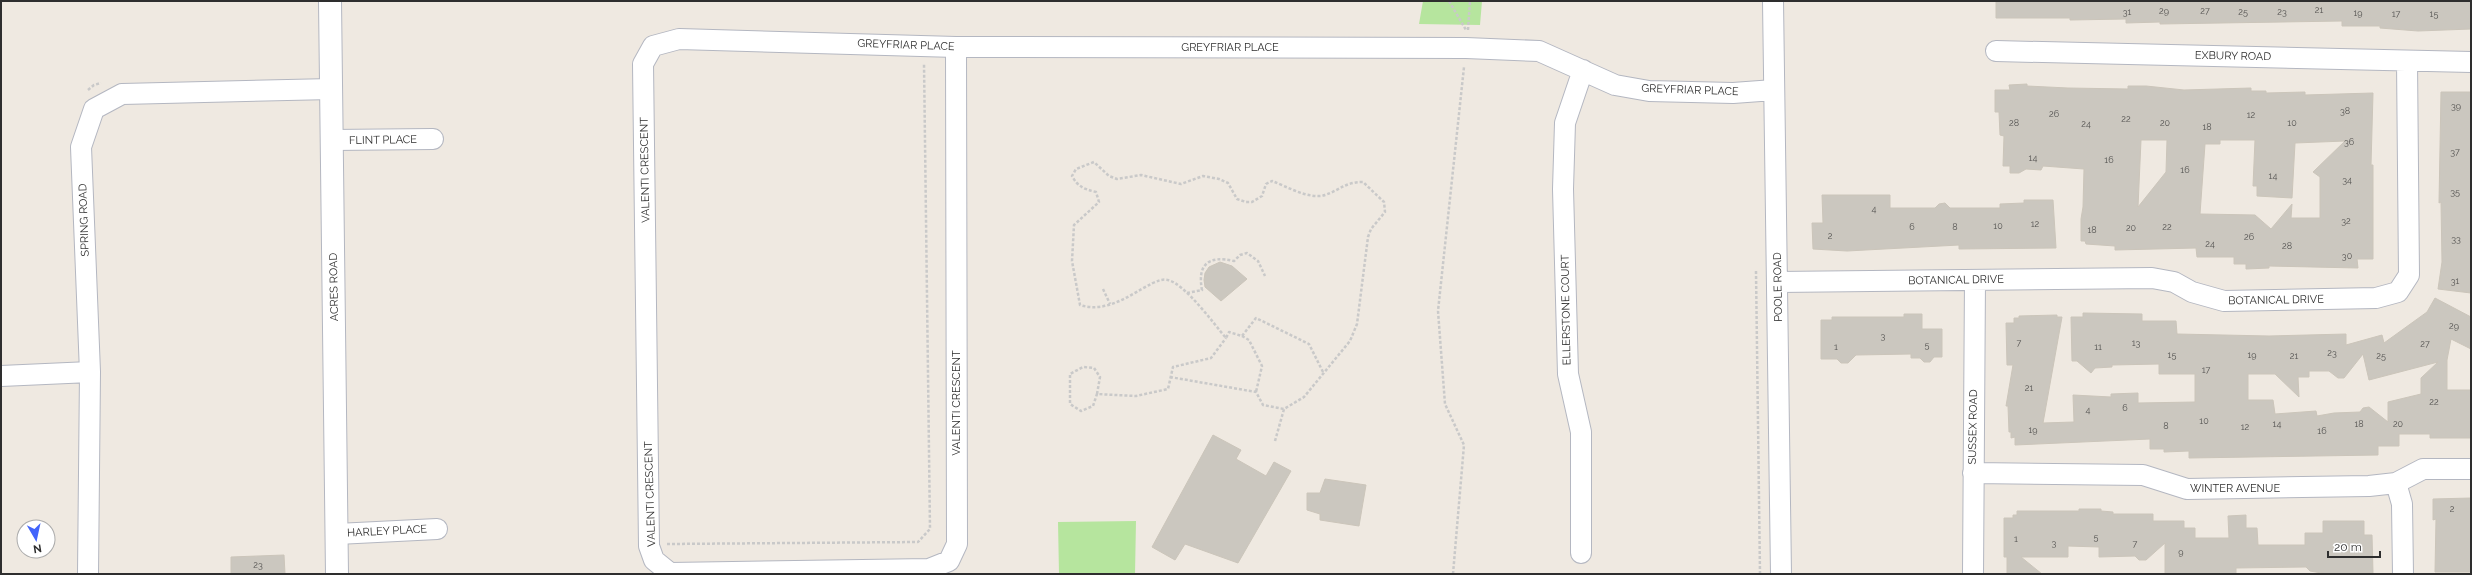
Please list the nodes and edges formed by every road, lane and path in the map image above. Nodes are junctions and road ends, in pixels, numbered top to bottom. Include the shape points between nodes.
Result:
1 (330, 1) edge
2 (1449, 1) edge
3 (1470, 1) edge
4 (1773, 1) edge
5 (679, 39) joint
6 (1467, 40) junction
7 (956, 46) junction
8 (1996, 50) dead end
9 (924, 59) dead end
10 (2407, 61) junction
11 (2471, 62) edge
12 (1583, 70) junction
13 (105, 82) dead end
14 (332, 89) junction
15 (1774, 90) junction
16 (82, 95) dead end
17 (433, 139) dead end
18 (332, 140) junction
19 (1756, 264) dead end
20 (1265, 276) dead end
21 (1975, 280) junction
22 (1778, 282) junction
23 (1103, 289) dead end
24 (1186, 293) junction
25 (1110, 304) junction
26 (1242, 336) junction
27 (1226, 338) junction
28 (90, 372) junction
29 (1324, 374) junction
30 (1, 376) edge
31 (1170, 377) junction
32 (1256, 392) junction
33 (1097, 394) junction
34 (1284, 409) junction
35 (1275, 441) dead end
36 (2471, 469) edge
37 (1973, 473) junction
38 (2396, 483) junction
39 (436, 529) dead end
40 (337, 534) junction
41 (664, 542) dead end
42 (1581, 553) dead end
43 (88, 574) edge
44 (337, 574) edge
45 (1453, 574) edge
46 (1760, 574) edge
47 (1781, 574) edge
48 (1973, 574) edge
49 (2403, 574) edge

1 - 14 street, ACRES ROAD
2 - 6 path
3 - 6 path
4 - 15 street, POOLE ROAD
5 - 7 street, GREYFRIAR PLACE
5 - 7 street, VALENTI CRESCENT via 653,46 643,64 649,546 654,560 670,573 929,569 949,561 957,544
6 - 7 street, GREYFRIAR PLACE
6 - 12 street, GREYFRIAR PLACE via 1539,51
6 - 45 path via 1438,311 1445,404 1464,445
8 - 10 street, EXBURY ROAD
9 - 41 path via 930,529 918,542 669,545
10 - 11 street, EXBURY ROAD
10 - 21 street, BOTANICAL DRIVE via 2409,275 2398,292 2376,298 2224,301 2192,292 2174,282 2152,278
12 - 15 street, GREYFRIAR PLACE via 1615,85 1648,91 1733,93
12 - 42 street, ELLERSTONE COURT via 1565,123 1563,189 1568,374 1581,432
13 - 16 path via 94,85
14 - 18 street, ACRES ROAD
14 - 28 street, SPRING ROAD via 122,94 94,110 81,147
15 - 22 street, POOLE ROAD
17 - 18 street, FLINT PLACE
18 - 40 street, ACRES ROAD
19 - 46 path
20 - 24 path via 1258,261 1247,253 1234,261 1217,258 1207,263 1202,271 1202,290
21 - 22 street, BOTANICAL DRIVE
21 - 37 street, SUSSEX ROAD
22 - 47 street, POOLE ROAD
23 - 25 path
24 - 25 path via 1168,280 1158,280 1123,301
24 - 27 path
25 - 29 path via 1093,309 1080,305 1072,261 1074,225 1099,202 1096,192 1077,185 1072,176 1076,169 1094,162 1109,176 1117,179 1141,175 1181,184 1203,176 1219,178 1228,183 1237,198 1246,202 1252,202 1262,196 1266,184 1272,181 1318,196 1326,195 1353,182 1363,182 1384,202 1385,212 1368,237 1357,324 1350,341
26 - 27 path via 1229,332
26 - 29 path via 1256,318 1310,344
26 - 32 path via 1249,340 1262,366
27 - 31 path via 1211,358 1173,367
28 - 30 street
28 - 43 street, SPRING ROAD
29 - 34 path via 1304,397
31 - 32 path
31 - 33 path via 1168,389 1136,396
32 - 34 path via 1263,405
33 - 33 path via 1093,406 1081,411 1070,404 1070,374 1083,367 1094,368 1100,377
34 - 35 path
36 - 38 street, WINTER AVENUE via 2423,470
37 - 38 street, WINTER AVENUE via 2143,475 2188,489 2369,486
37 - 48 street, SUSSEX ROAD
38 - 49 street via 2402,504
39 - 40 street, HARLEY PLACE
40 - 44 street, ACRES ROAD

